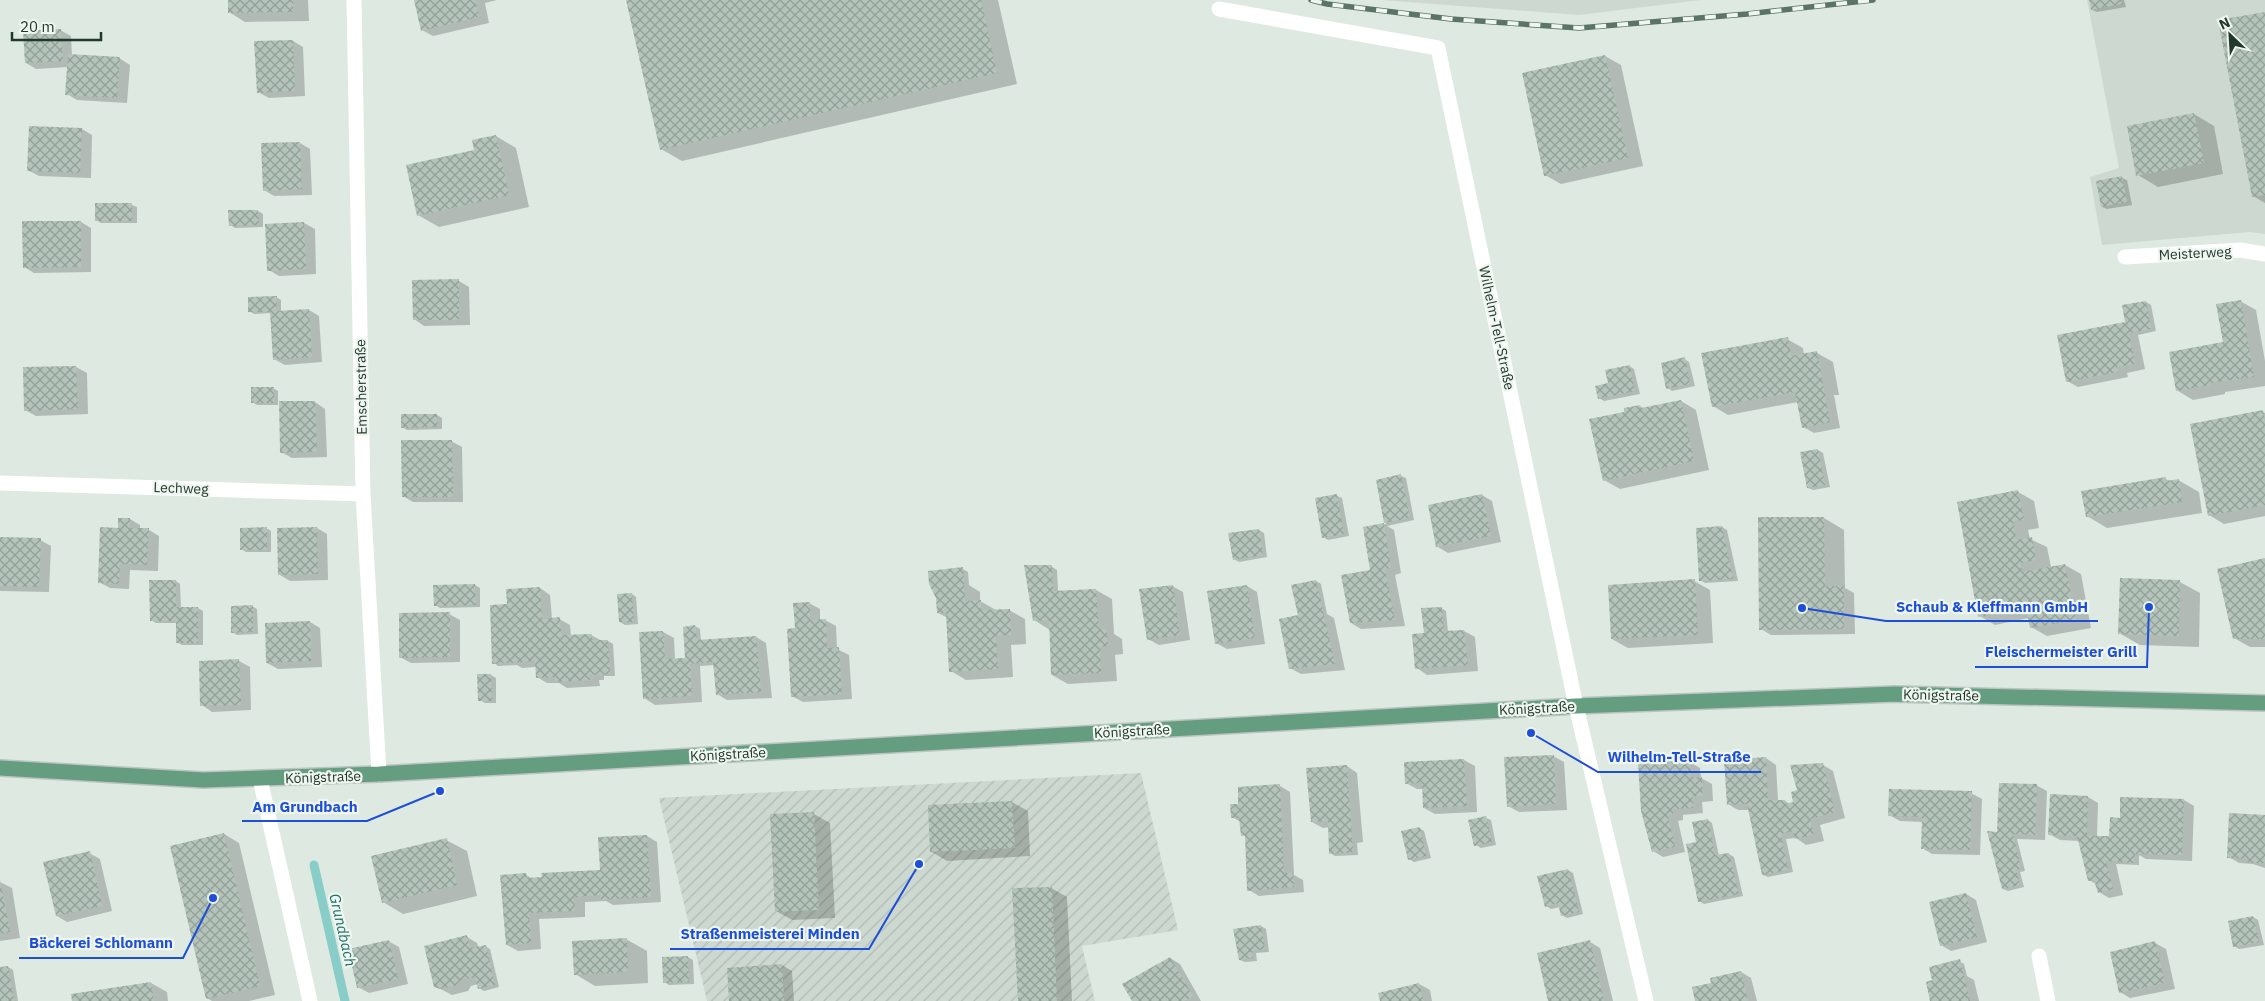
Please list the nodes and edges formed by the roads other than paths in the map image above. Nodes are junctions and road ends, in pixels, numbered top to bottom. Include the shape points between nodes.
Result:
1 (354, 0) edge
2 (1219, 8) dead end
3 (2265, 254) edge
4 (2125, 257) dead end
5 (0, 483) edge
6 (363, 494) junction
7 (2265, 703) edge
8 (1576, 706) junction
9 (0, 768) edge
10 (379, 774) junction
11 (260, 779) junction
12 (2038, 956) dead end
13 (310, 1001) edge
14 (1646, 1001) edge
15 (2048, 1001) edge

1 - 6 street, Emscherstraße
2 - 8 street, Wilhelm-Tell-Straße via 1438,48
3 - 4 street, Meisterweg via 2240,250
5 - 6 street, Lechweg
6 - 10 street, Emscherstraße
7 - 8 main road, Königstraße via 1895,694
8 - 10 main road, Königstraße
8 - 14 street, Wilhelm-Tell-Straße
9 - 11 main road, Königstraße via 203,780
10 - 11 main road, Königstraße
11 - 13 street
12 - 15 street

